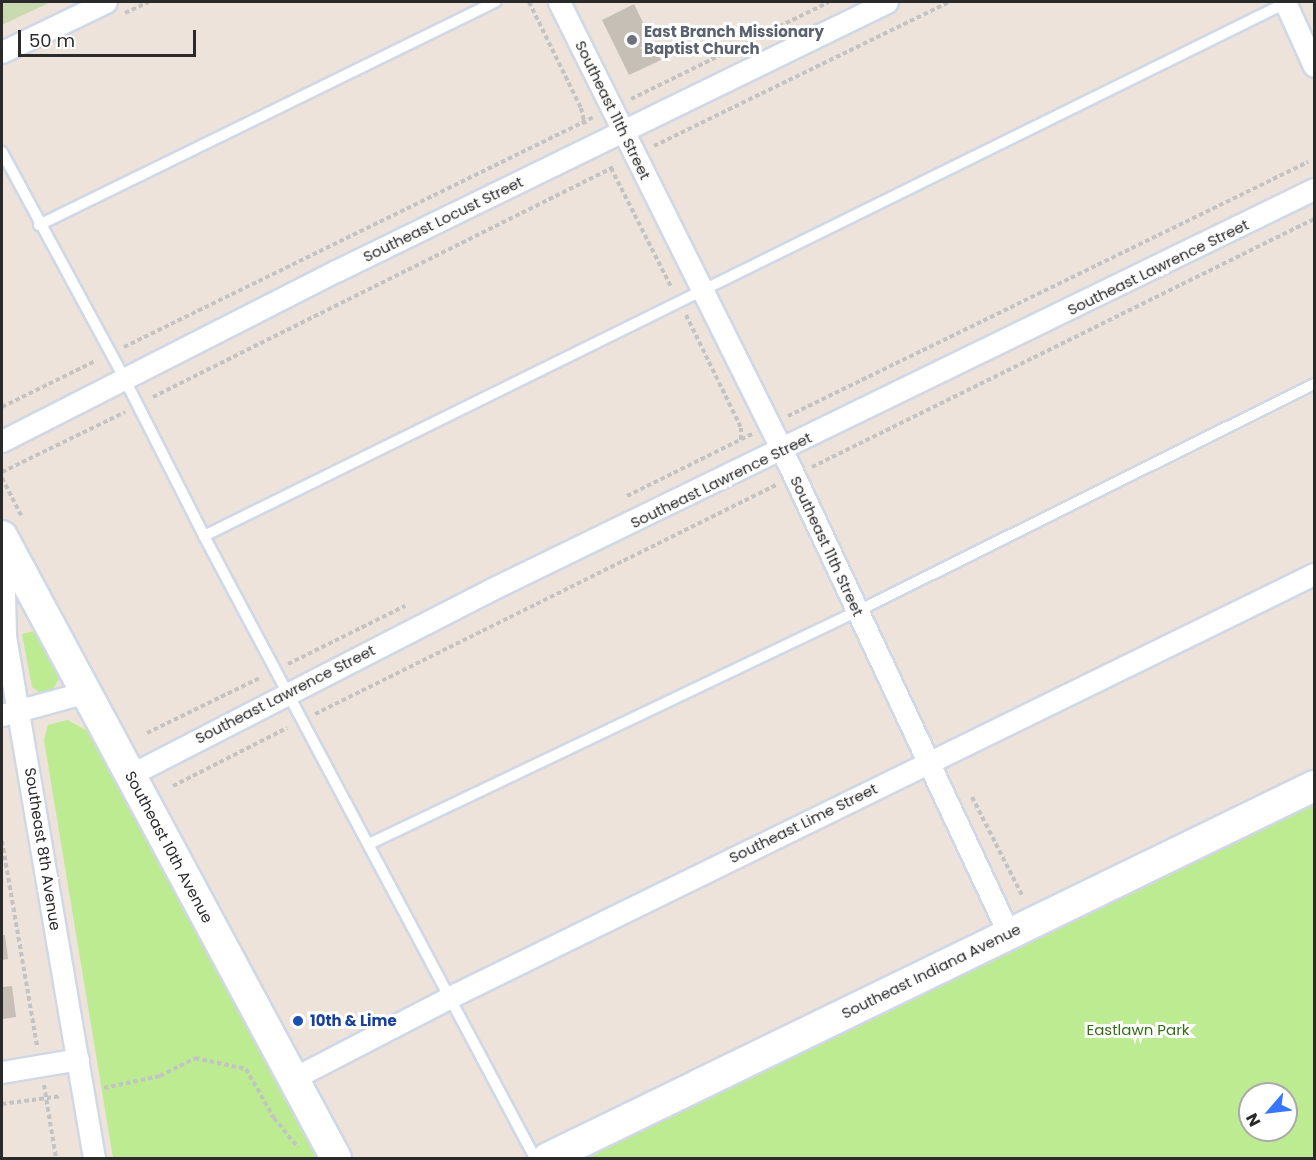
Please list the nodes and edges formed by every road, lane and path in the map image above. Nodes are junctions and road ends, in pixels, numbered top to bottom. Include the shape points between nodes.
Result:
1 (106, 2) edge
2 (495, 2) edge
3 (560, 2) edge
4 (829, 2) edge
5 (887, 2) edge
6 (949, 2) edge
7 (1285, 2) edge
8 (2, 52) edge
9 (1314, 66) edge
10 (612, 108) junction
11 (623, 131) junction
12 (2, 152) edge
13 (636, 156) junction
14 (1314, 189) edge
15 (1314, 219) edge
16 (39, 225) junction
17 (703, 292) junction
18 (111, 353) junction
19 (124, 378) junction
20 (1314, 384) edge
21 (136, 406) junction
22 (2, 407) edge
23 (2, 441) edge
24 (782, 450) junction
25 (2, 472) edge
26 (794, 476) junction
27 (204, 536) junction
28 (2, 537) edge
29 (1314, 573) edge
30 (858, 611) junction
31 (289, 691) junction
32 (86, 692) junction
33 (11, 714) edge
34 (302, 721) junction
35 (928, 761) junction
36 (130, 775) junction
37 (173, 786) dead end
38 (1314, 786) edge
39 (2, 841) edge
40 (369, 844) junction
41 (1008, 932) junction
42 (450, 997) junction
43 (78, 1059) junction
44 (41, 1066) junction
45 (2, 1072) edge
46 (294, 1078) junction
47 (83, 1092) junction
48 (46, 1096) junction
49 (2, 1104) edge
50 (56, 1158) edge
51 (94, 1158) edge
52 (306, 1158) edge
53 (336, 1158) edge
54 (535, 1158) edge
55 (548, 1158) edge

1 - 8 street
2 - 16 lane
3 - 10 street, Southeast 11th Street
4 - 10 path
5 - 11 street, Southeast Locust Street
6 - 13 path
7 - 9 street
7 - 17 lane
10 - 11 street, Southeast 11th Street
10 - 18 path
11 - 13 street, Southeast 11th Street
11 - 19 street, Southeast Locust Street
12 - 16 lane
13 - 17 street, Southeast 11th Street
13 - 21 path
14 - 24 street, Southeast Lawrence Street
15 - 26 path
16 - 18 lane
17 - 24 street, Southeast 11th Street
17 - 27 lane
18 - 19 lane
18 - 22 path
19 - 21 lane
19 - 23 street, Southeast Locust Street
20 - 30 lane
21 - 25 path
21 - 27 lane
24 - 26 street, Southeast 11th Street
24 - 31 street, Southeast Lawrence Street
26 - 30 street, Southeast 11th Street
26 - 34 path
27 - 31 lane
28 - 32 street, Southeast 10th Avenue
28 - 33 street, Southeast 8th Avenue
29 - 35 street, Southeast Lime Street
30 - 35 street, Southeast 11th Street
30 - 40 lane
31 - 34 lane
31 - 36 street, Southeast Lawrence Street
32 - 33 street
32 - 36 street, Southeast 10th Avenue
33 - 43 street, Southeast 8th Avenue
34 - 37 path
34 - 40 lane
35 - 41 street, Southeast 11th Street
35 - 42 street, Southeast Lime Street
36 - 46 street, Southeast 10th Avenue
38 - 41 street, Southeast Indiana Avenue
39 - 44 path
40 - 42 lane
41 - 55 street, Southeast Indiana Avenue
42 - 46 street, Southeast Lime Street
42 - 54 lane
43 - 44 street
43 - 47 street, Southeast 8th Avenue
44 - 45 street
44 - 48 path
46 - 53 street, Southeast 10th Avenue
47 - 48 path
47 - 51 street, Southeast 8th Avenue
47 - 52 path via 160,1076 195,1058 246,1069 274,1118
48 - 49 path
48 - 50 path

